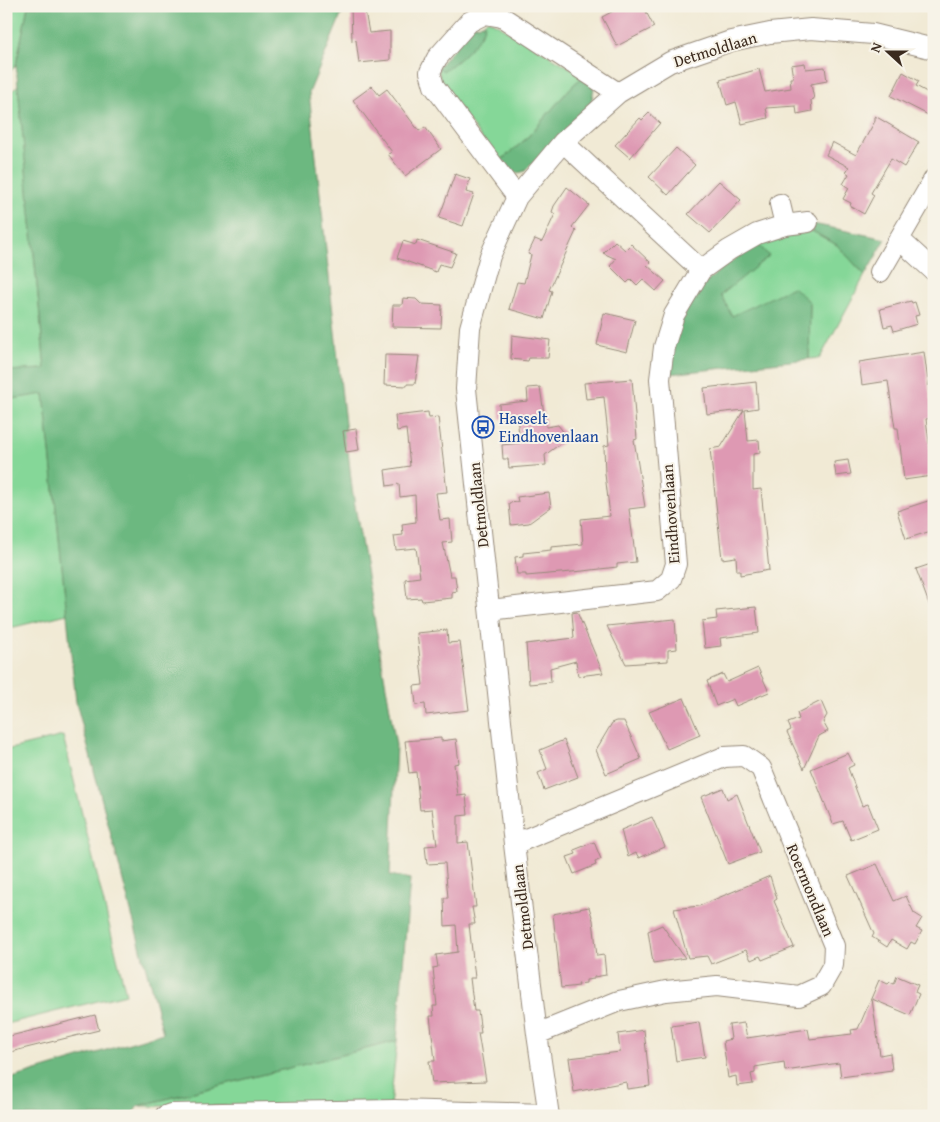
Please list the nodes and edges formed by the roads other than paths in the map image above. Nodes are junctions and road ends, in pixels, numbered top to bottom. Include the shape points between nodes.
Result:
1 (934, 49) edge
2 (618, 93) junction
3 (563, 142) junction
4 (934, 179) edge
5 (518, 197) junction
6 (780, 204) dead end
7 (808, 222) dead end
8 (785, 225) junction
9 (899, 239) junction
10 (701, 270) junction
11 (934, 271) edge
12 (880, 272) dead end
13 (490, 610) junction
14 (514, 844) junction
15 (537, 1034) junction
16 (549, 1115) edge
17 (165, 1116) edge

1 - 2 street, Detmoldlaan via 873,34 811,29 770,33 731,41 670,62
2 - 3 street, Detmoldlaan
2 - 5 street via 502,17 485,14 469,22 437,58 430,72 434,86
3 - 5 street, Detmoldlaan
3 - 10 street
4 - 9 street
5 - 13 street, Detmoldlaan via 490,256 470,328 467,372 466,389
6 - 8 street
7 - 8 street, Eindhovenlaan
8 - 10 street, Eindhovenlaan via 757,234
9 - 11 street
9 - 12 street
10 - 13 street, Eindhovenlaan via 674,315 664,347 660,379 676,564 671,579 657,591
13 - 14 street, Detmoldlaan
14 - 15 street, Detmoldlaan
14 - 15 street, Roermondlaan via 724,757 744,756 760,768 834,946 833,965 821,986 798,996 717,986 666,991 619,1001
15 - 16 street, Detmoldlaan
16 - 17 street via 395,1110

